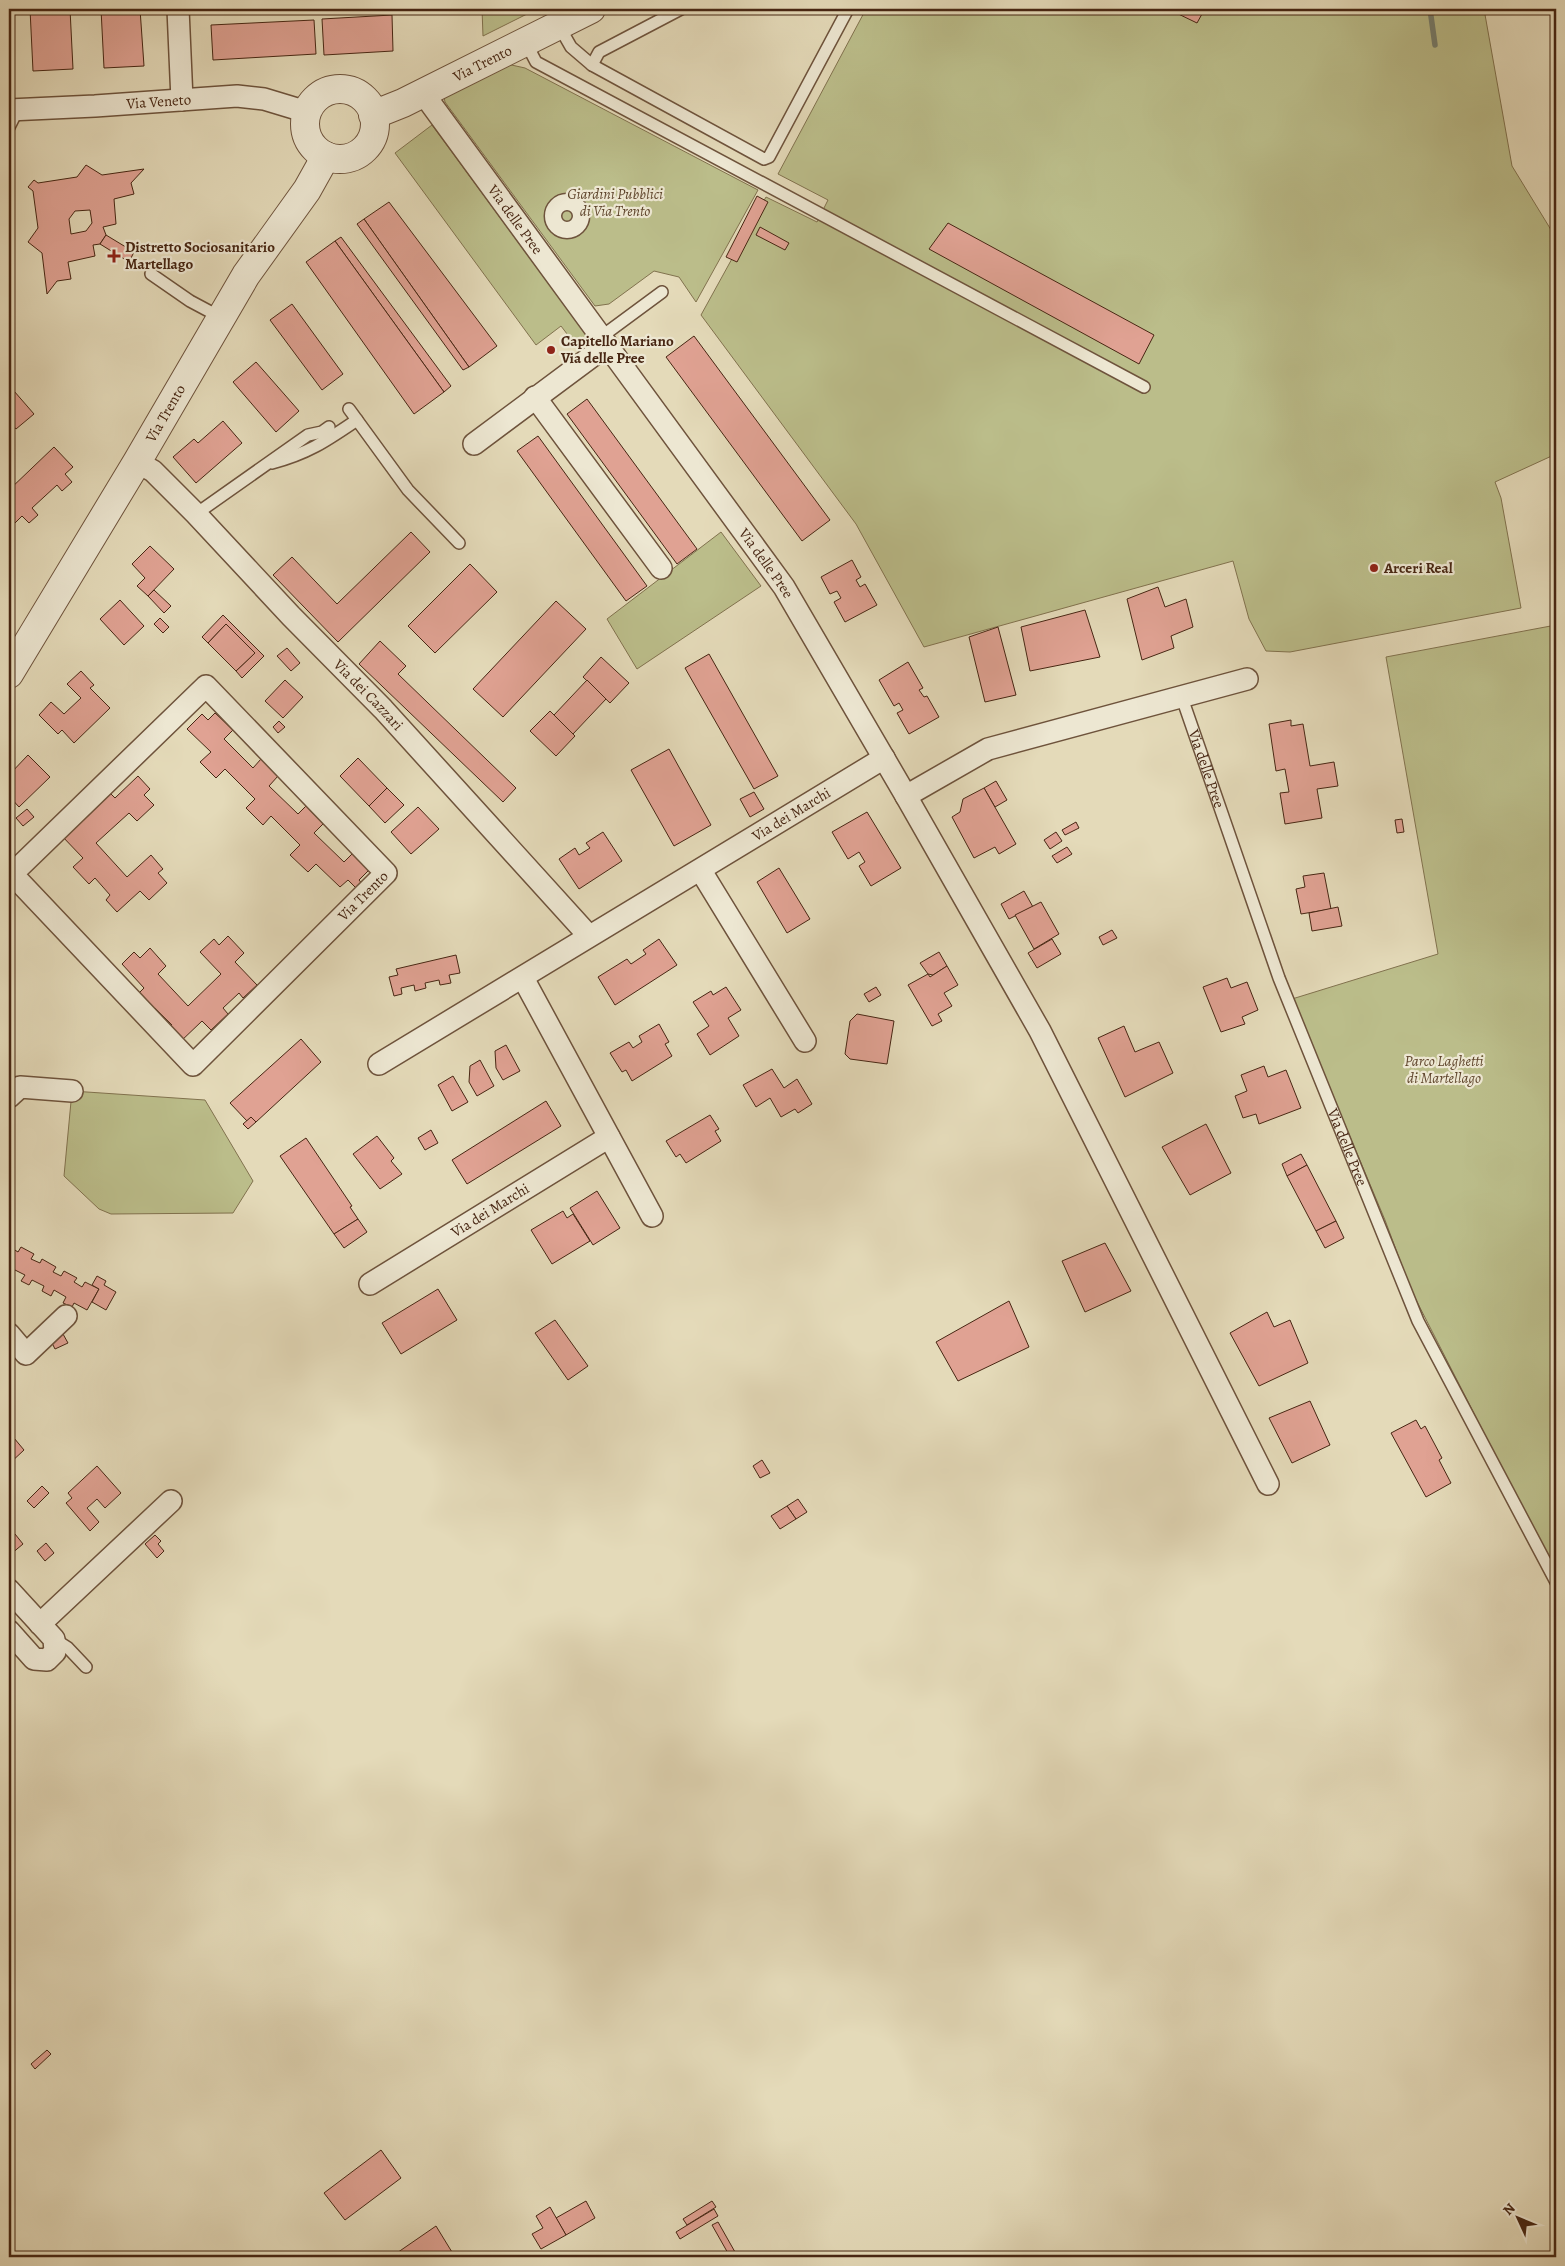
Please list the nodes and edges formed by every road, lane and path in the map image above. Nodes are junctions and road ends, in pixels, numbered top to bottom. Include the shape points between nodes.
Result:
1 (178, 9) edge
2 (591, 9) edge
3 (681, 9) edge
4 (848, 9) edge
5 (558, 26) junction
6 (526, 42) junction
7 (592, 65) junction
8 (426, 92) junction
9 (182, 100) junction
10 (307, 112) junction
11 (12, 115) edge
12 (373, 115) junction
13 (326, 156) junction
14 (151, 274) dead end
15 (662, 292) dead end
16 (220, 318) junction
17 (604, 341) junction
18 (1144, 387) dead end
19 (535, 397) junction
20 (349, 409) dead end
21 (357, 420) junction
22 (330, 427) dead end
23 (474, 444) dead end
24 (137, 462) junction
25 (266, 465) junction
26 (196, 514) junction
27 (459, 543) dead end
28 (661, 568) dead end
29 (9, 674) edge
30 (1247, 679) dead end
31 (1181, 695) junction
32 (884, 758) junction
33 (906, 796) junction
34 (701, 871) junction
35 (10, 872) edge
36 (590, 936) junction
37 (523, 978) junction
38 (805, 1040) dead end
39 (379, 1064) dead end
40 (72, 1091) dead end
41 (9, 1097) edge
42 (610, 1137) junction
43 (652, 1216) dead end
44 (370, 1284) dead end
45 (66, 1316) dead end
46 (9, 1334) edge
47 (1268, 1484) dead end
48 (171, 1501) dead end
49 (1556, 1582) edge
50 (9, 1590) edge
51 (9, 1631) edge
52 (47, 1632) junction
53 (86, 1667) dead end

1 - 9 street
2 - 5 street, Via Trento
3 - 7 lane via 599,52
4 - 7 lane via 769,157 764,159
5 - 6 street, Via Trento
5 - 7 lane via 571,47
6 - 8 street, Via Trento
6 - 18 lane via 536,62
8 - 12 street, Via Trento
8 - 17 street, Via delle Pree via 431,104
9 - 10 street, Via Veneto via 237,96 264,99
9 - 11 street, Via Veneto
10 - 12 street via 320,95 341,89 362,97
10 - 13 street via 307,135 316,150
12 - 13 street via 375,123 371,140 359,152 343,158
13 - 16 street, Via Trento via 307,190 246,275
14 - 16 lane
15 - 17 lane
16 - 24 street, Via Trento
17 - 19 street
17 - 32 street, Via delle Pree via 784,587
19 - 23 street
19 - 28 street
20 - 21 lane
21 - 25 lane via 300,456
21 - 27 lane via 408,490
22 - 25 lane via 308,435
24 - 26 street, Via dei Cazzari via 153,472
24 - 29 street, Via Trento
25 - 26 lane
26 - 36 street, Via dei Cazzari via 383,709
30 - 31 street
31 - 33 street via 988,749
31 - 49 lane, Via delle Pree via 1279,978 1418,1320
32 - 33 street, Via delle Pree
32 - 34 street, Via dei Marchi
33 - 47 street, Via delle Pree via 1040,1031
34 - 36 street, Via dei Marchi
34 - 38 street
35 - 35 street, Via Trento via 193,1065 386,873 206,686
36 - 37 street, Via dei Marchi
37 - 39 street, Via dei Marchi
37 - 42 street
40 - 41 street via 20,1087
42 - 43 street
42 - 44 street, Via dei Marchi
45 - 46 street via 26,1354
48 - 52 street
50 - 52 street
51 - 52 street via 34,1659 47,1660 55,1652
52 - 53 lane

